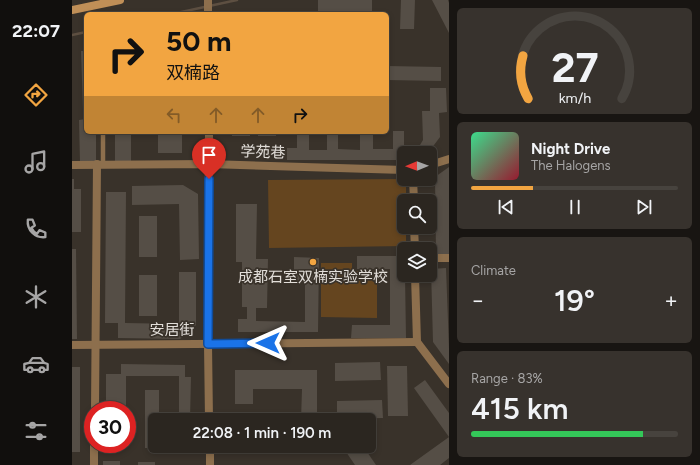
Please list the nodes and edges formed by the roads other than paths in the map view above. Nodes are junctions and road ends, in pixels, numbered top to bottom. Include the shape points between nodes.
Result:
1 (120, 0) edge
2 (208, 0) edge
3 (72, 10) edge
4 (208, 12) edge
5 (103, 134) edge
6 (209, 134) edge
7 (449, 159) edge
8 (437, 163) edge
9 (100, 164) junction
10 (209, 164) junction
11 (72, 165) edge
12 (397, 170) edge
13 (437, 258) edge
14 (449, 258) edge
15 (415, 282) edge
16 (417, 342) junction
17 (208, 344) junction
18 (72, 345) edge
19 (96, 345) junction
20 (449, 384) edge
21 (95, 401) edge
22 (209, 413) edge
23 (94, 453) edge
24 (210, 453) edge
25 (94, 465) edge
26 (210, 465) edge

1 - 3 main road
2 - 4 street
5 - 9 lane
6 - 10 street
7 - 8 street
9 - 10 street, 学苑巷
9 - 11 street, 学苑巷
9 - 19 street
10 - 12 street, 学苑巷
10 - 17 street
13 - 14 street
15 - 16 street
16 - 17 street, 安居街
16 - 20 street
17 - 19 street, 安居街
17 - 22 street
18 - 19 street, 安居街
19 - 21 street
23 - 25 street
24 - 26 street

